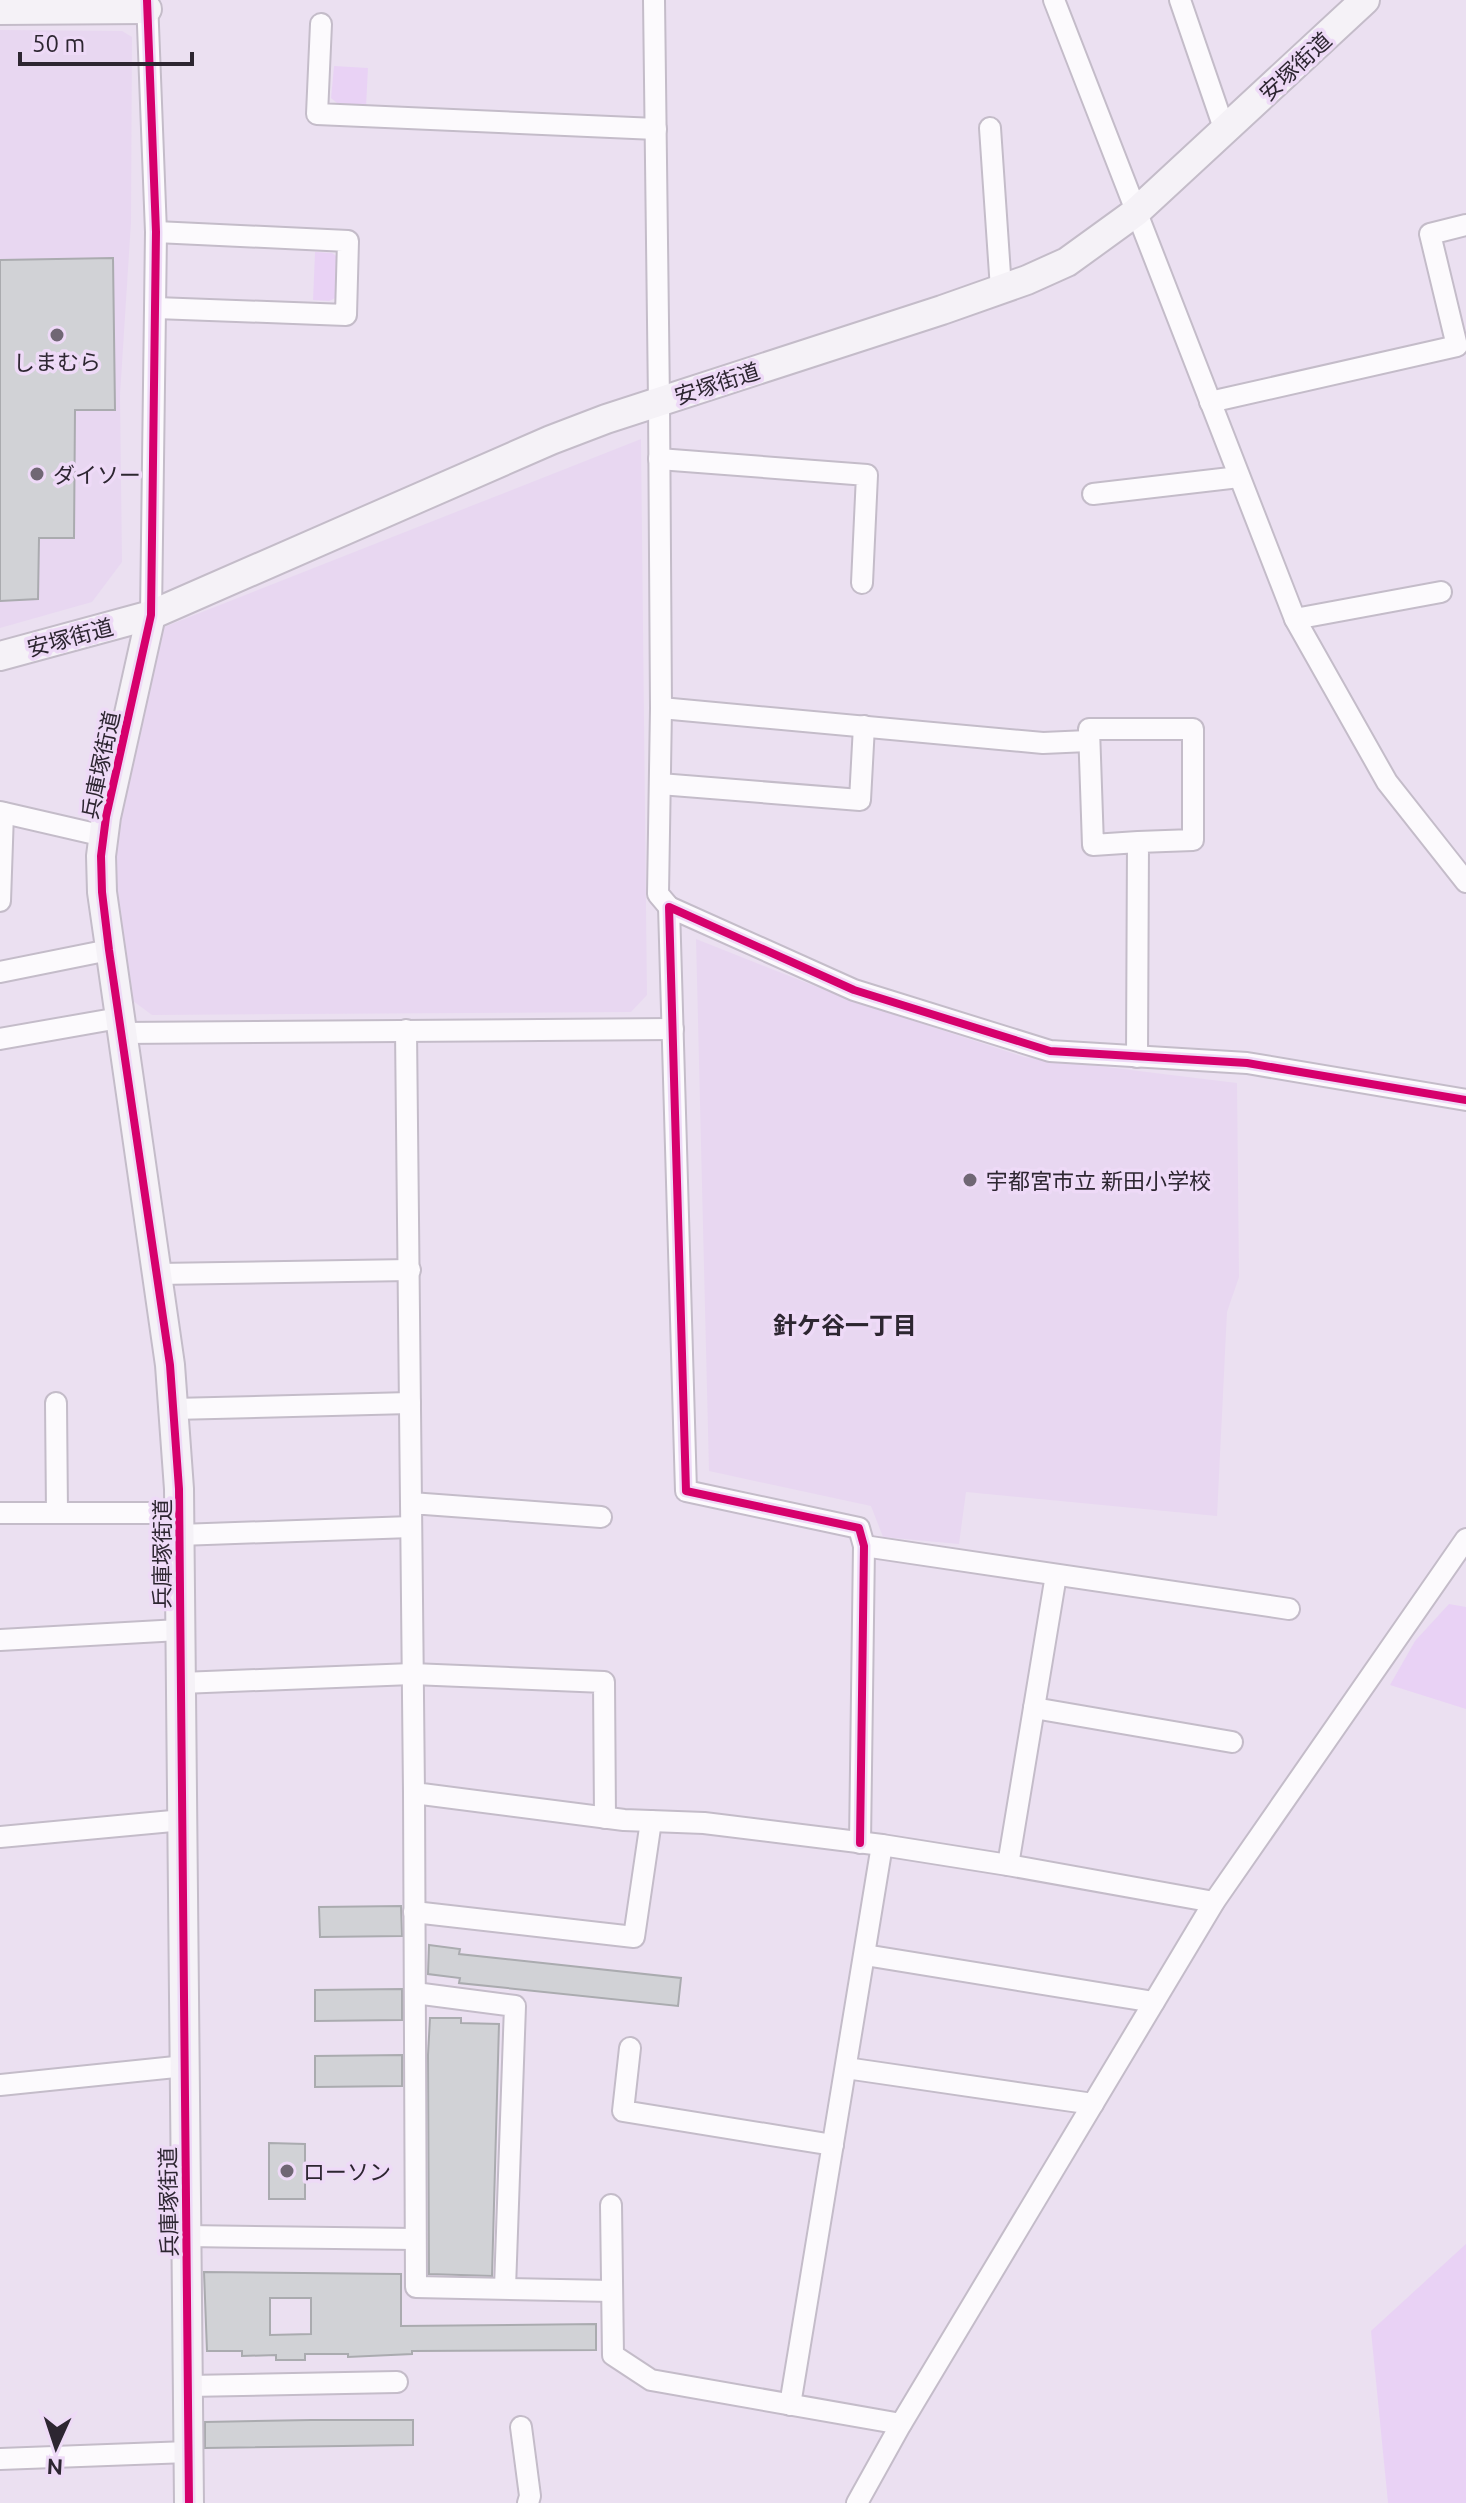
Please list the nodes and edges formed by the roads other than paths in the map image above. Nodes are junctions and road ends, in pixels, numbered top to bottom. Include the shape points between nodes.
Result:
1 (654, 0) edge
2 (1054, 0) edge
3 (1180, 0) edge
4 (1365, 0) edge
5 (147, 4) edge
6 (0, 10) edge
7 (321, 24) dead end
8 (990, 128) dead end
9 (656, 129) junction
10 (1225, 131) junction
11 (1136, 212) junction
12 (1466, 225) edge
13 (156, 232) junction
14 (1001, 289) junction
15 (156, 308) junction
16 (659, 402) junction
17 (1210, 402) junction
18 (659, 459) junction
19 (1239, 477) junction
20 (1093, 494) dead end
21 (862, 583) dead end
22 (1441, 592) dead end
23 (151, 615) junction
24 (1295, 619) junction
25 (0, 656) edge
26 (661, 708) junction
27 (864, 726) junction
28 (1088, 741) junction
29 (660, 784) junction
30 (1, 812) edge
31 (104, 836) junction
32 (1138, 842) junction
33 (1466, 882) edge
34 (0, 901) edge
35 (669, 907) junction
36 (109, 950) junction
37 (0, 972) edge
38 (120, 1025) junction
39 (673, 1029) junction
40 (406, 1030) junction
41 (0, 1039) edge
42 (1137, 1057) junction
43 (1466, 1100) edge
44 (410, 1270) junction
45 (157, 1274) junction
46 (56, 1403) dead end
47 (410, 1403) junction
48 (173, 1409) junction
49 (411, 1503) junction
50 (0, 1513) edge
51 (57, 1513) junction
52 (601, 1517) dead end
53 (179, 1524) junction
54 (411, 1527) junction
55 (1466, 1539) edge
56 (864, 1546) junction
57 (1056, 1575) junction
58 (1289, 1609) dead end
59 (179, 1630) junction
60 (0, 1640) edge
61 (412, 1674) junction
62 (181, 1683) junction
63 (1034, 1708) junction
64 (1232, 1742) dead end
65 (414, 1793) junction
66 (605, 1818) junction
67 (183, 1820) junction
68 (651, 1821) junction
69 (0, 1837) edge
70 (860, 1843) junction
71 (882, 1845) junction
72 (1008, 1865) junction
73 (1214, 1902) junction
74 (414, 1912) junction
75 (865, 1955) junction
76 (415, 1993) junction
77 (1154, 2002) junction
78 (630, 2048) dead end
79 (185, 2066) junction
80 (846, 2068) junction
81 (0, 2085) edge
82 (1093, 2104) junction
83 (833, 2145) junction
84 (611, 2205) dead end
85 (186, 2236) junction
86 (415, 2239) junction
87 (505, 2288) junction
88 (612, 2291) junction
89 (397, 2382) dead end
90 (188, 2386) junction
91 (790, 2405) junction
92 (901, 2424) junction
93 (521, 2427) dead end
94 (188, 2452) junction
95 (0, 2459) edge
96 (189, 2503) edge
97 (528, 2503) edge
98 (857, 2503) edge

1 - 9 street
2 - 11 street
3 - 10 street
4 - 10 street, 安塚街道
5 - 6 street
5 - 13 street
7 - 9 street via 317,114
8 - 14 street
9 - 16 street
10 - 11 street, 安塚街道
11 - 14 street, 安塚街道 via 1067,262
11 - 17 street
12 - 17 street via 1430,234 1457,346
13 - 15 street
13 - 15 street via 348,241 346,315
14 - 16 street, 安塚街道
15 - 23 street
16 - 18 street
16 - 23 street, 安塚街道 via 508,458
17 - 19 street
18 - 21 street via 867,475
18 - 26 street
19 - 20 street
19 - 24 street
22 - 24 street
23 - 25 street, 安塚街道
23 - 31 street, 兵庫塚街道
24 - 33 street via 1387,782
26 - 27 street
26 - 29 street
27 - 28 street via 1043,743
27 - 29 street via 860,800
28 - 32 street via 1093,845
28 - 32 street via 1089,729 1193,729 1193,840
29 - 35 street via 658,894
30 - 31 street
30 - 34 street
31 - 36 street, 兵庫塚街道 via 102,892
32 - 42 street
35 - 39 street
35 - 42 street via 854,990 1050,1051
36 - 37 street
36 - 38 street, 兵庫塚街道
38 - 40 street
38 - 41 street
38 - 45 street, 兵庫塚街道
39 - 40 street
39 - 56 street via 686,1491 859,1528
40 - 44 street
42 - 43 street via 1247,1063
44 - 45 street
44 - 47 street
45 - 48 street, 兵庫塚街道
46 - 51 street
47 - 48 street
47 - 49 street
48 - 53 street, 兵庫塚街道
49 - 52 street
49 - 54 street
50 - 51 street
51 - 53 street
53 - 54 street
53 - 59 street, 兵庫塚街道
54 - 61 street
55 - 73 street
56 - 57 street
56 - 70 street
57 - 58 street
57 - 63 street
59 - 60 street
59 - 62 street, 兵庫塚街道
61 - 62 street
61 - 65 street
61 - 66 street via 604,1682
62 - 67 street, 兵庫塚街道
63 - 64 street
63 - 72 street
65 - 66 street
65 - 74 street
66 - 68 street
67 - 69 street
67 - 79 street, 兵庫塚街道
68 - 70 street
68 - 74 street via 634,1937
70 - 71 street
71 - 72 street
71 - 75 street
72 - 73 street
73 - 77 street
74 - 76 street
75 - 77 street
75 - 80 street
76 - 86 street
76 - 87 street via 515,2006
77 - 82 street
78 - 83 street via 623,2111
79 - 81 street
79 - 85 street, 兵庫塚街道
80 - 82 street
80 - 83 street
82 - 92 street
83 - 91 street
84 - 88 street
85 - 86 street
85 - 90 street, 兵庫塚街道
86 - 87 street via 416,2287
87 - 88 street
88 - 91 street via 613,2355 651,2380
89 - 90 street
90 - 94 street, 兵庫塚街道
91 - 92 street
92 - 98 street
93 - 97 street
94 - 95 street
94 - 96 street, 兵庫塚街道

